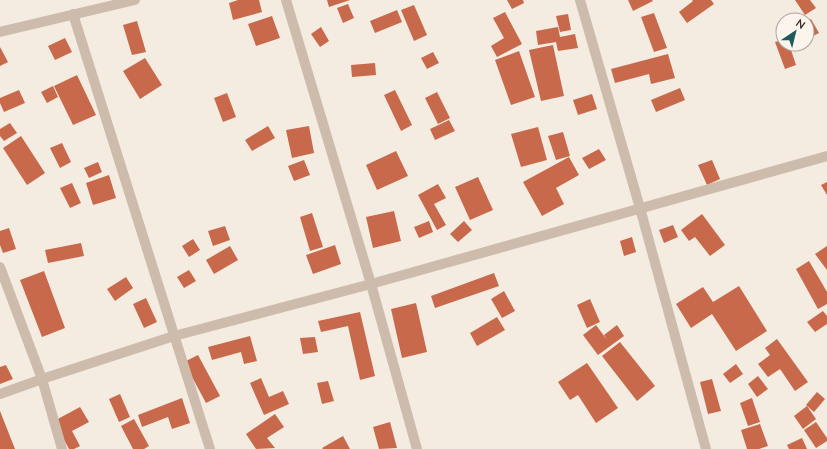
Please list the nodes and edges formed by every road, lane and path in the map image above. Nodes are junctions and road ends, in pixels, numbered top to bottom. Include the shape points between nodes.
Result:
1 (135, 0) edge
2 (286, 0) edge
3 (580, 0) edge
4 (73, 14) junction
5 (0, 32) edge
6 (827, 156) edge
7 (640, 208) junction
8 (0, 267) edge
9 (371, 284) junction
10 (174, 336) junction
11 (42, 379) junction
12 (0, 394) edge
13 (62, 449) edge
14 (210, 449) edge
15 (417, 449) edge
16 (706, 449) edge

1 - 4 street
2 - 9 street
3 - 7 street
4 - 5 street
4 - 10 street
6 - 7 street
7 - 9 street
7 - 16 street
8 - 11 street
9 - 10 street
9 - 15 street
10 - 11 street
10 - 14 street
11 - 12 street
11 - 13 street

